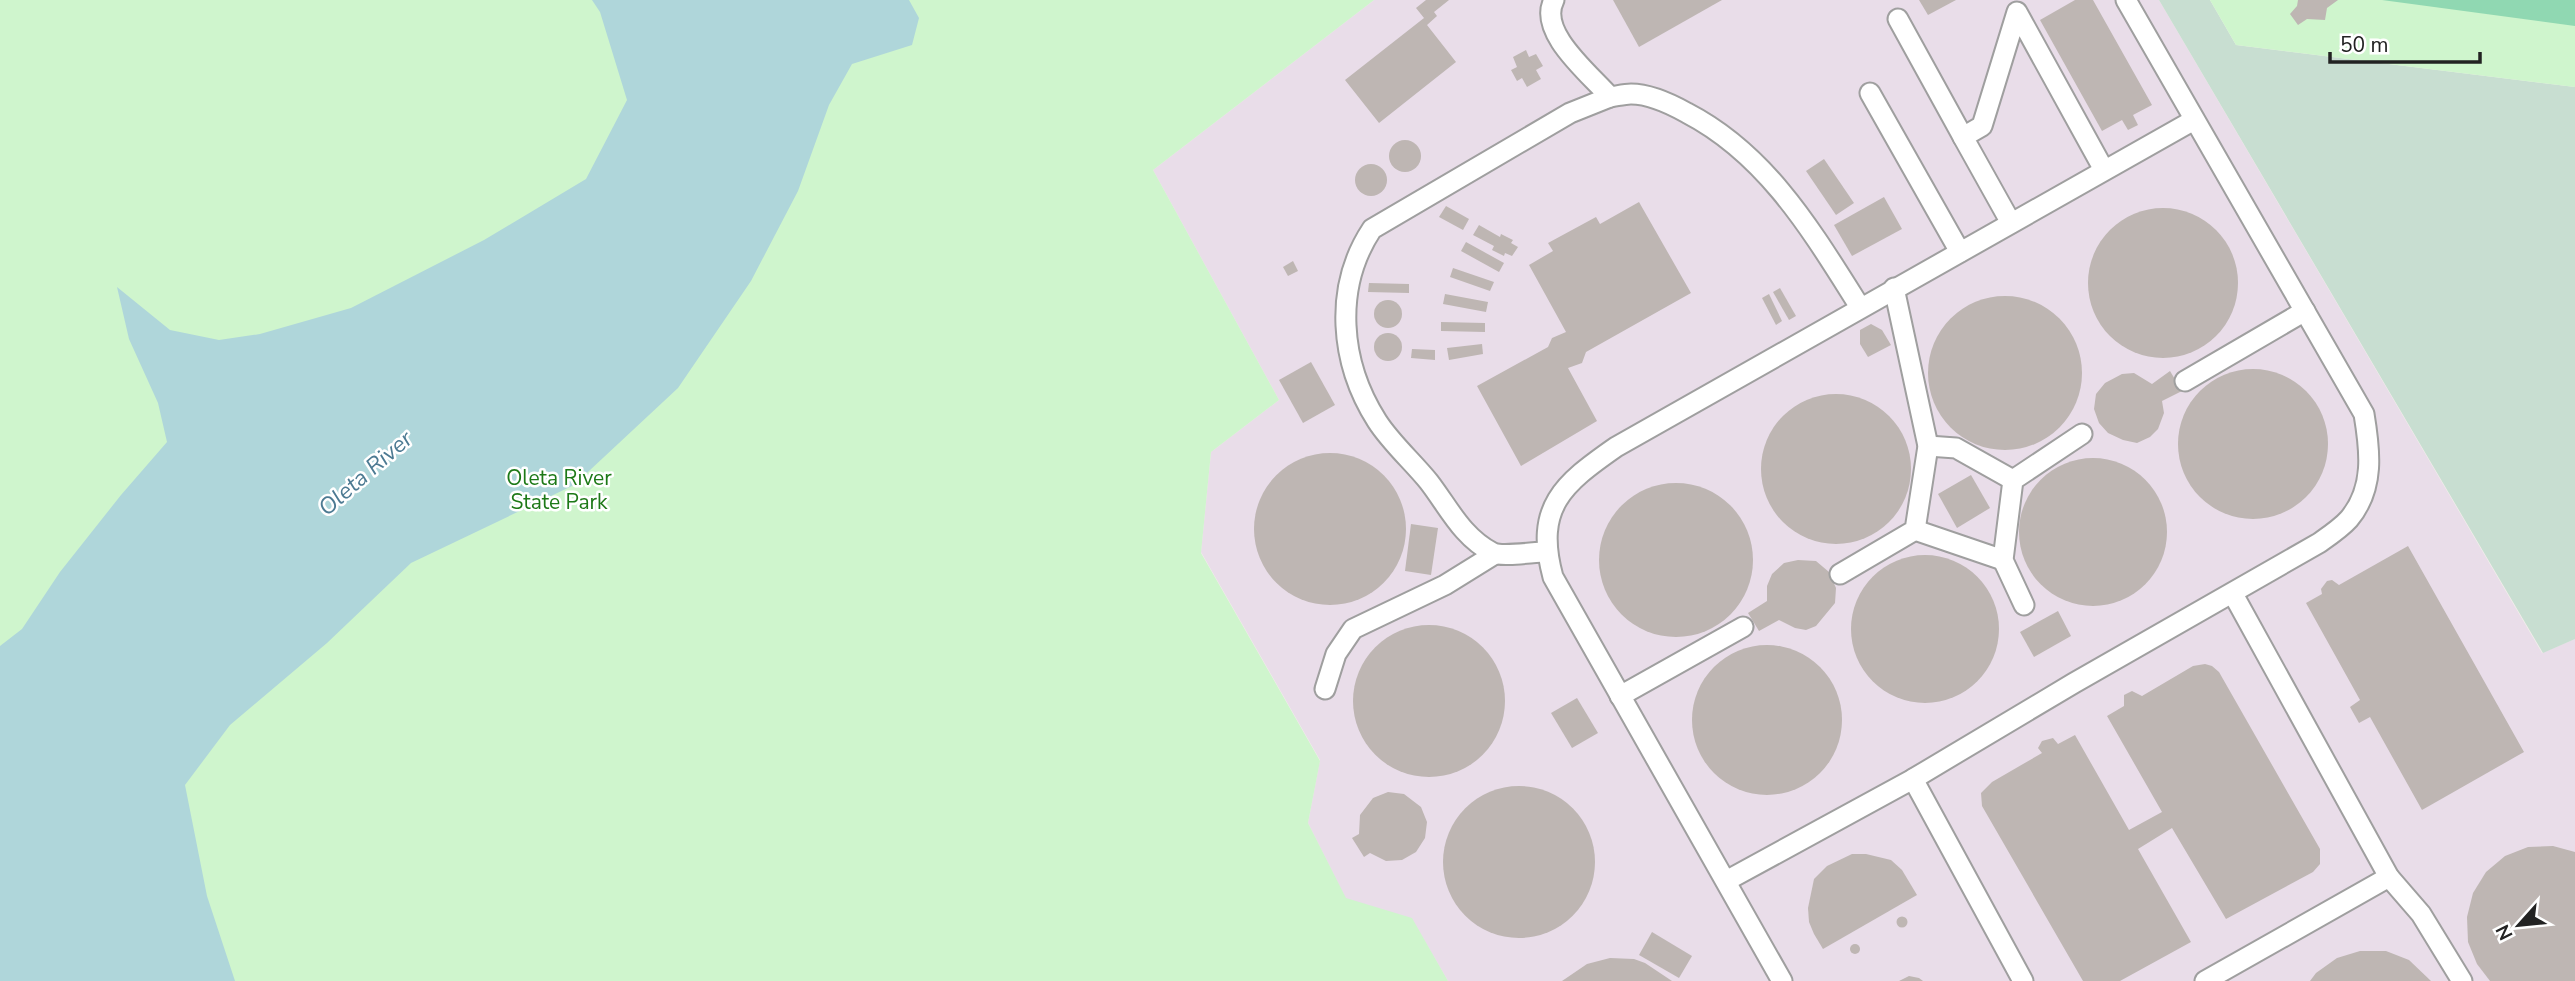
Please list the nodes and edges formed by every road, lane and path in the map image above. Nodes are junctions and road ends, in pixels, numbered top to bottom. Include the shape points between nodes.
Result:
1 (1554, 0) edge
2 (2126, 0) edge
3 (2018, 6) edge
4 (1898, 19) dead end
5 (1870, 93) dead end
6 (1610, 97) junction
7 (2194, 120) junction
8 (1963, 137) junction
9 (2104, 170) junction
10 (2011, 223) junction
11 (1960, 252) junction
12 (1894, 288) junction
13 (1860, 307) junction
14 (2305, 311) junction
15 (2185, 381) dead end
16 (2082, 434) dead end
17 (1928, 446) junction
18 (2013, 480) junction
19 (1915, 530) junction
20 (1546, 552) junction
21 (1495, 554) junction
22 (2003, 560) junction
23 (1840, 574) dead end
24 (2233, 594) junction
25 (2024, 605) dead end
26 (1743, 627) dead end
27 (1325, 689) dead end
28 (1620, 696) junction
29 (1913, 779) junction
30 (2389, 877) junction
31 (1726, 881) junction
32 (1782, 981) edge
33 (2024, 981) edge
34 (2205, 981) edge
35 (2462, 981) edge

1 - 6 lane via 1550,13 1557,37
2 - 7 lane
3 - 8 lane via 1982,126
3 - 9 lane
4 - 8 lane
5 - 11 lane
6 - 13 lane via 1632,94 1674,106 1740,148 1807,223
6 - 21 lane via 1570,113 1371,229 1352,268 1346,313 1347,349 1354,375 1378,422 1441,497 1464,533
7 - 9 lane
7 - 14 lane
8 - 10 lane
9 - 10 lane
10 - 11 lane
11 - 12 lane
12 - 13 lane
12 - 17 lane
13 - 20 lane via 1583,470 1562,489 1546,534
14 - 15 lane
14 - 24 lane via 2364,414 2371,455 2366,488 2349,519 2319,544
16 - 18 lane
17 - 18 lane via 1956,448
17 - 19 lane
18 - 22 lane
19 - 22 lane
19 - 23 lane
20 - 21 lane
20 - 28 lane via 1553,577
21 - 27 lane via 1445,585 1353,629 1336,654
22 - 25 lane
24 - 29 lane
24 - 30 lane
26 - 28 lane
28 - 31 lane
29 - 31 lane
29 - 33 lane
30 - 34 lane
30 - 35 lane via 2421,914
31 - 32 lane

